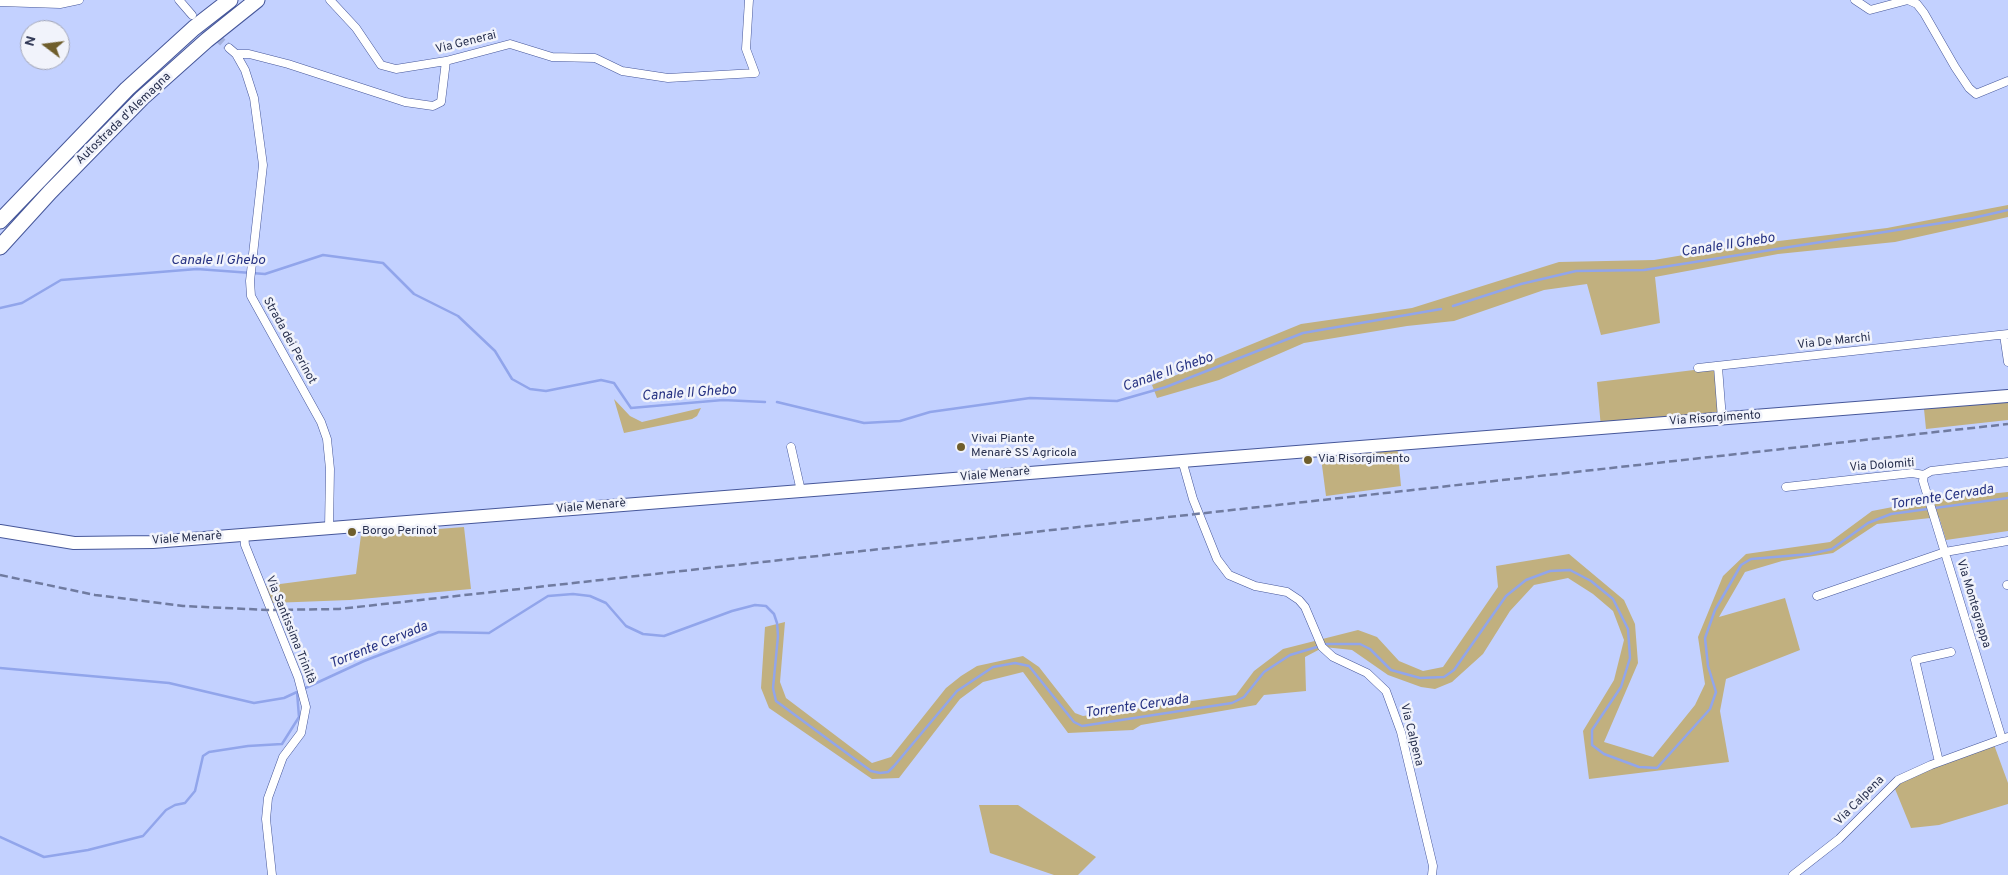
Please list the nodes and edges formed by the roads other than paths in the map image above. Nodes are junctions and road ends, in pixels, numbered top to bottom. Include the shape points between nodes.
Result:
1 (79, 0) edge
2 (179, 0) edge
3 (230, 0) edge
4 (257, 0) edge
5 (330, 0) edge
6 (749, 0) edge
7 (1855, 0) edge
8 (0, 2) edge
9 (192, 15) tunnel mouth
10 (229, 48) tunnel mouth
11 (236, 54) junction
12 (446, 61) junction
13 (2008, 81) edge
14 (0, 221) edge
15 (0, 247) edge
16 (2006, 335) edge
17 (2008, 362) edge
18 (1718, 367) junction
19 (1698, 368) dead end
20 (2008, 396) edge
21 (1722, 418) junction
22 (791, 447) dead end
23 (1182, 460) junction
24 (2008, 462) edge
25 (1924, 475) junction
26 (1786, 487) dead end
27 (801, 490) junction
28 (329, 528) junction
29 (0, 532) edge
30 (244, 534) junction
31 (2008, 541) edge
32 (1945, 552) junction
33 (1817, 596) dead end
34 (1951, 652) dead end
35 (2005, 738) edge
36 (1939, 762) junction
37 (272, 875) edge
38 (1432, 875) edge
39 (1793, 875) edge

1 - 8 street via 60,4
2 - 9 street
3 - 14 highway, Autostrada d'Alemagna via 126,89
4 - 15 highway, Autostrada d'Alemagna via 142,98
5 - 12 street, Via Generai via 356,28 381,65 396,69
6 - 12 street, Via Generai via 746,49 755,73 668,78 644,76 622,71 595,58 552,56 510,44
7 - 13 street via 1870,10 1908,0 1917,4 1955,67 1976,94
10 - 11 street, Strada dei Perinot
11 - 12 street via 288,64 404,102 433,106 441,102
11 - 28 street, Strada dei Perinot via 254,98 263,165 251,296 321,422 327,439
16 - 17 street, Via De Marchi
16 - 18 street, Via De Marchi
18 - 19 street, Via De Marchi
18 - 21 street
20 - 21 main road, Via Risorgimento
21 - 23 main road, Via Risorgimento
22 - 27 street
23 - 27 main road, Viale Menarè
23 - 38 street, Via Calpena via 1193,499 1218,559 1229,575 1255,586 1287,592 1299,600 1305,606 1321,644 1333,657 1367,673 1386,691 1402,738 1433,866
24 - 25 street, Via Dolomiti via 1931,471
25 - 26 street, Via Dolomiti via 1912,473
25 - 32 street, Via Montegrappa via 1923,481
27 - 28 main road, Viale Menarè
28 - 30 main road, Viale Menarè
29 - 30 main road, Viale Menarè via 109,544
30 - 37 street, Via Santissima Trinità via 245,545 306,707 304,724 283,757 268,798 266,819
31 - 32 street
32 - 33 street
32 - 35 street, Via Montegrappa
34 - 36 street via 1915,660
35 - 36 street, Via Calpena
36 - 39 street, Via Calpena via 1893,784 1838,839

